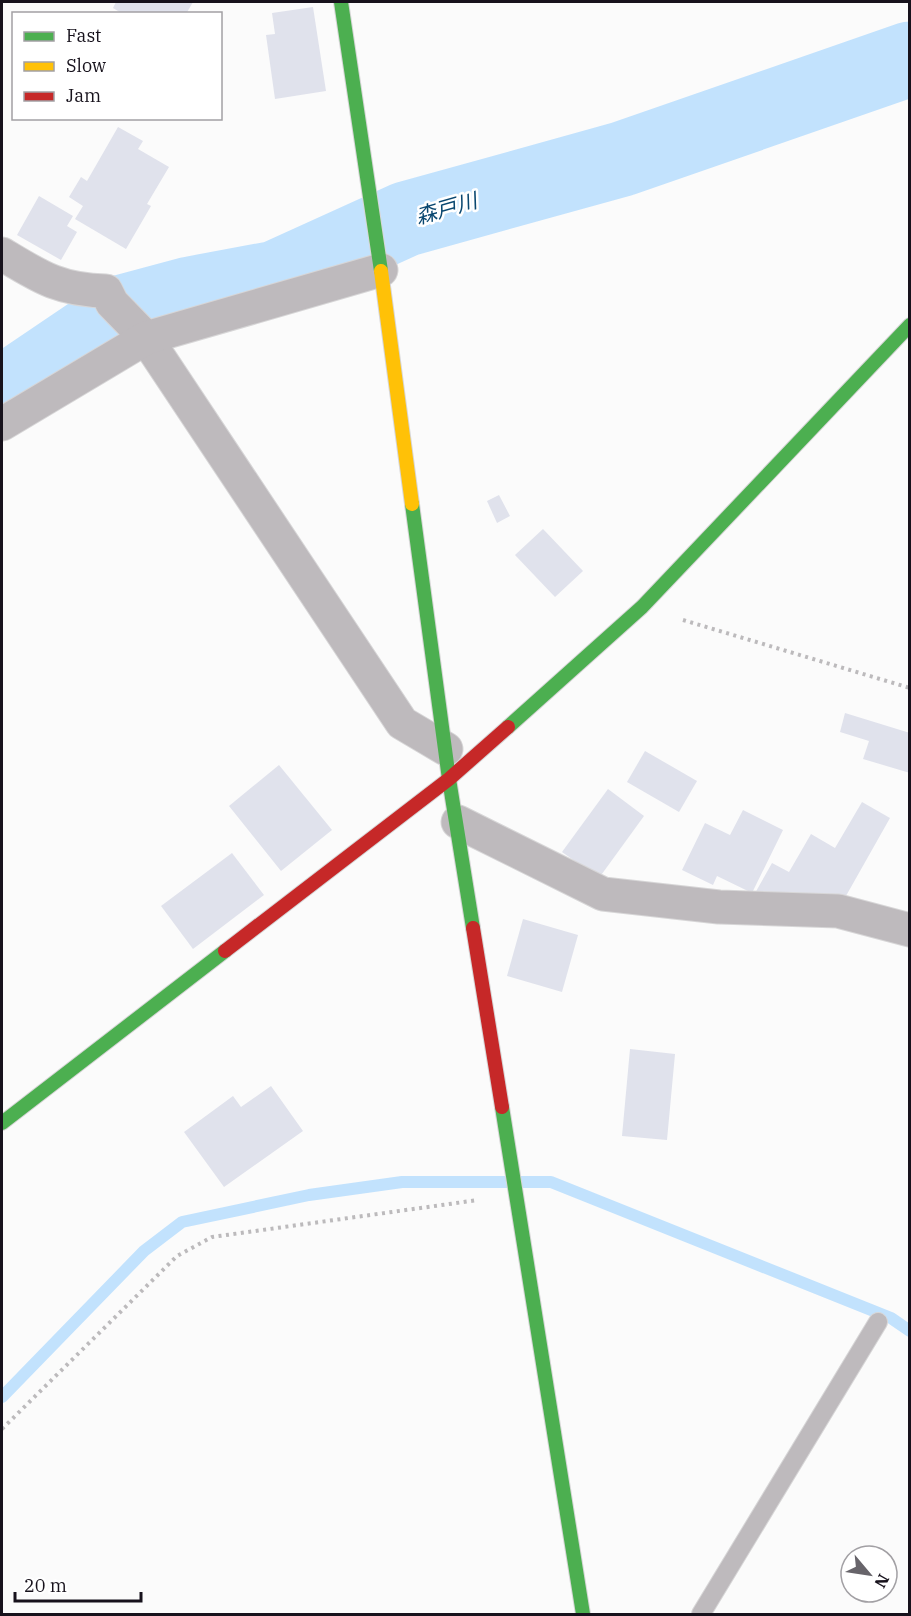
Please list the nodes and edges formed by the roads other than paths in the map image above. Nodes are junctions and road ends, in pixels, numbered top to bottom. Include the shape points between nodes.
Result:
1 (341, 2) edge
2 (2, 254) edge
3 (381, 270) junction
4 (909, 325) edge
5 (146, 338) junction
6 (2, 424) edge
7 (448, 764) junction
8 (458, 822) junction
9 (909, 930) edge
10 (2, 1123) edge
11 (878, 1322) dead end
12 (583, 1614) edge
13 (701, 1614) edge

1 - 3 street
2 - 5 street via 50,282 106,291 112,303
3 - 5 street
3 - 7 street
4 - 7 street via 642,608
5 - 6 street
5 - 7 street via 402,723
7 - 8 street
7 - 10 street
8 - 9 street via 603,894 719,907 838,911
8 - 12 street
11 - 13 lane

